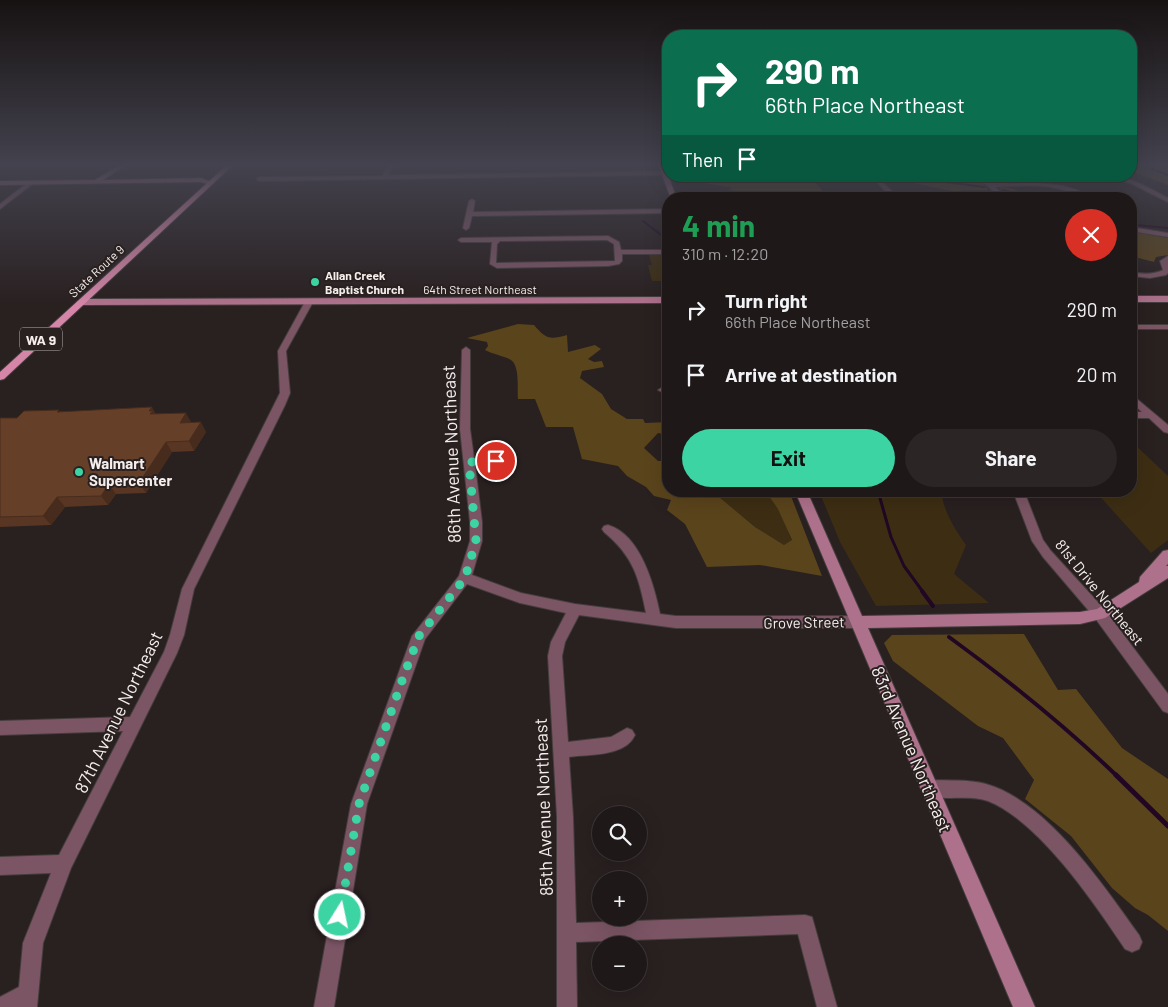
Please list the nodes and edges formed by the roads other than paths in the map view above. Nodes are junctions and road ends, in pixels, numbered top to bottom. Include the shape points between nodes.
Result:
1 (180, 211) edge
2 (470, 211) edge
3 (662, 211) edge
4 (470, 214) junction
5 (466, 228) dead end
6 (1137, 230) edge
7 (1168, 235) edge
8 (461, 240) dead end
9 (498, 240) junction
10 (618, 252) junction
11 (662, 252) edge
12 (1168, 258) edge
13 (1137, 274) edge
14 (1168, 298) edge
15 (1137, 299) edge
16 (662, 300) edge
17 (81, 302) junction
18 (309, 302) junction
19 (1137, 327) edge
20 (1168, 327) edge
21 (466, 350) dead end
22 (0, 377) edge
23 (1137, 402) edge
24 (1137, 415) edge
25 (1151, 415) junction
26 (1168, 430) edge
27 (510, 460) dead end
28 (469, 462) junction
29 (804, 497) edge
30 (1020, 497) edge
31 (608, 529) dead end
32 (1168, 555) edge
33 (1168, 571) edge
34 (465, 578) junction
35 (1141, 587) junction
36 (575, 609) junction
37 (1100, 614) junction
38 (654, 618) junction
39 (857, 622) junction
40 (1168, 706) edge
41 (133, 724) junction
42 (0, 728) edge
43 (627, 735) dead end
44 (561, 750) junction
45 (928, 788) junction
46 (64, 864) junction
47 (0, 866) edge
48 (568, 933) junction
49 (1132, 942) dead end
50 (28, 1000) edge
51 (1, 1007) edge
52 (324, 1007) edge
53 (567, 1007) edge
54 (827, 1007) edge
55 (1024, 1007) edge

1 - 17 main road, State Route 9 / WA 9
2 - 4 street
3 - 4 street
4 - 5 street
6 - 7 street
8 - 9 street
9 - 10 street via 608,238 617,243
9 - 10 street via 494,243 493,264 497,266 617,264
10 - 11 street
12 - 13 street via 1164,261 1167,270 1164,274
14 - 15 street
16 - 18 street, 64th Street Northeast
17 - 18 street, 64th Street Northeast
17 - 22 main road, State Route 9 / WA 9
18 - 41 street, 87th Avenue Northeast via 282,352 285,393 280,405 188,589 177,635
19 - 20 street
21 - 28 street, 86th Avenue Northeast via 465,429
23 - 25 street
24 - 25 street
25 - 26 street
27 - 28 street
28 - 34 street, 86th Avenue Northeast via 476,541
29 - 39 street, 83rd Avenue Northeast
30 - 37 street, 81st Drive Northeast via 1046,553
31 - 38 street via 634,554 646,580
32 - 35 street, Grove Street
33 - 35 street, Grove Street
34 - 36 street, Grove Street via 520,598
34 - 52 street, 86th Avenue Northeast via 419,636 359,804
35 - 37 street, Grove Street
36 - 38 street, Grove Street
36 - 44 street, 85th Avenue Northeast via 558,642 555,656
37 - 39 street, Grove Street via 1080,618
37 - 40 street, 81st Drive Northeast
38 - 39 street, Grove Street via 710,623
39 - 45 street, 83rd Avenue Northeast
41 - 42 street
41 - 46 street, 87th Avenue Northeast
43 - 44 street via 613,744
44 - 48 street, 85th Avenue Northeast
45 - 49 street via 992,794 1023,813 1088,879
45 - 55 street, 83rd Avenue Northeast
46 - 47 street
46 - 50 street, 87th Avenue Northeast via 33,943
48 - 53 street, 85th Avenue Northeast
48 - 54 street via 805,924
50 - 51 street

